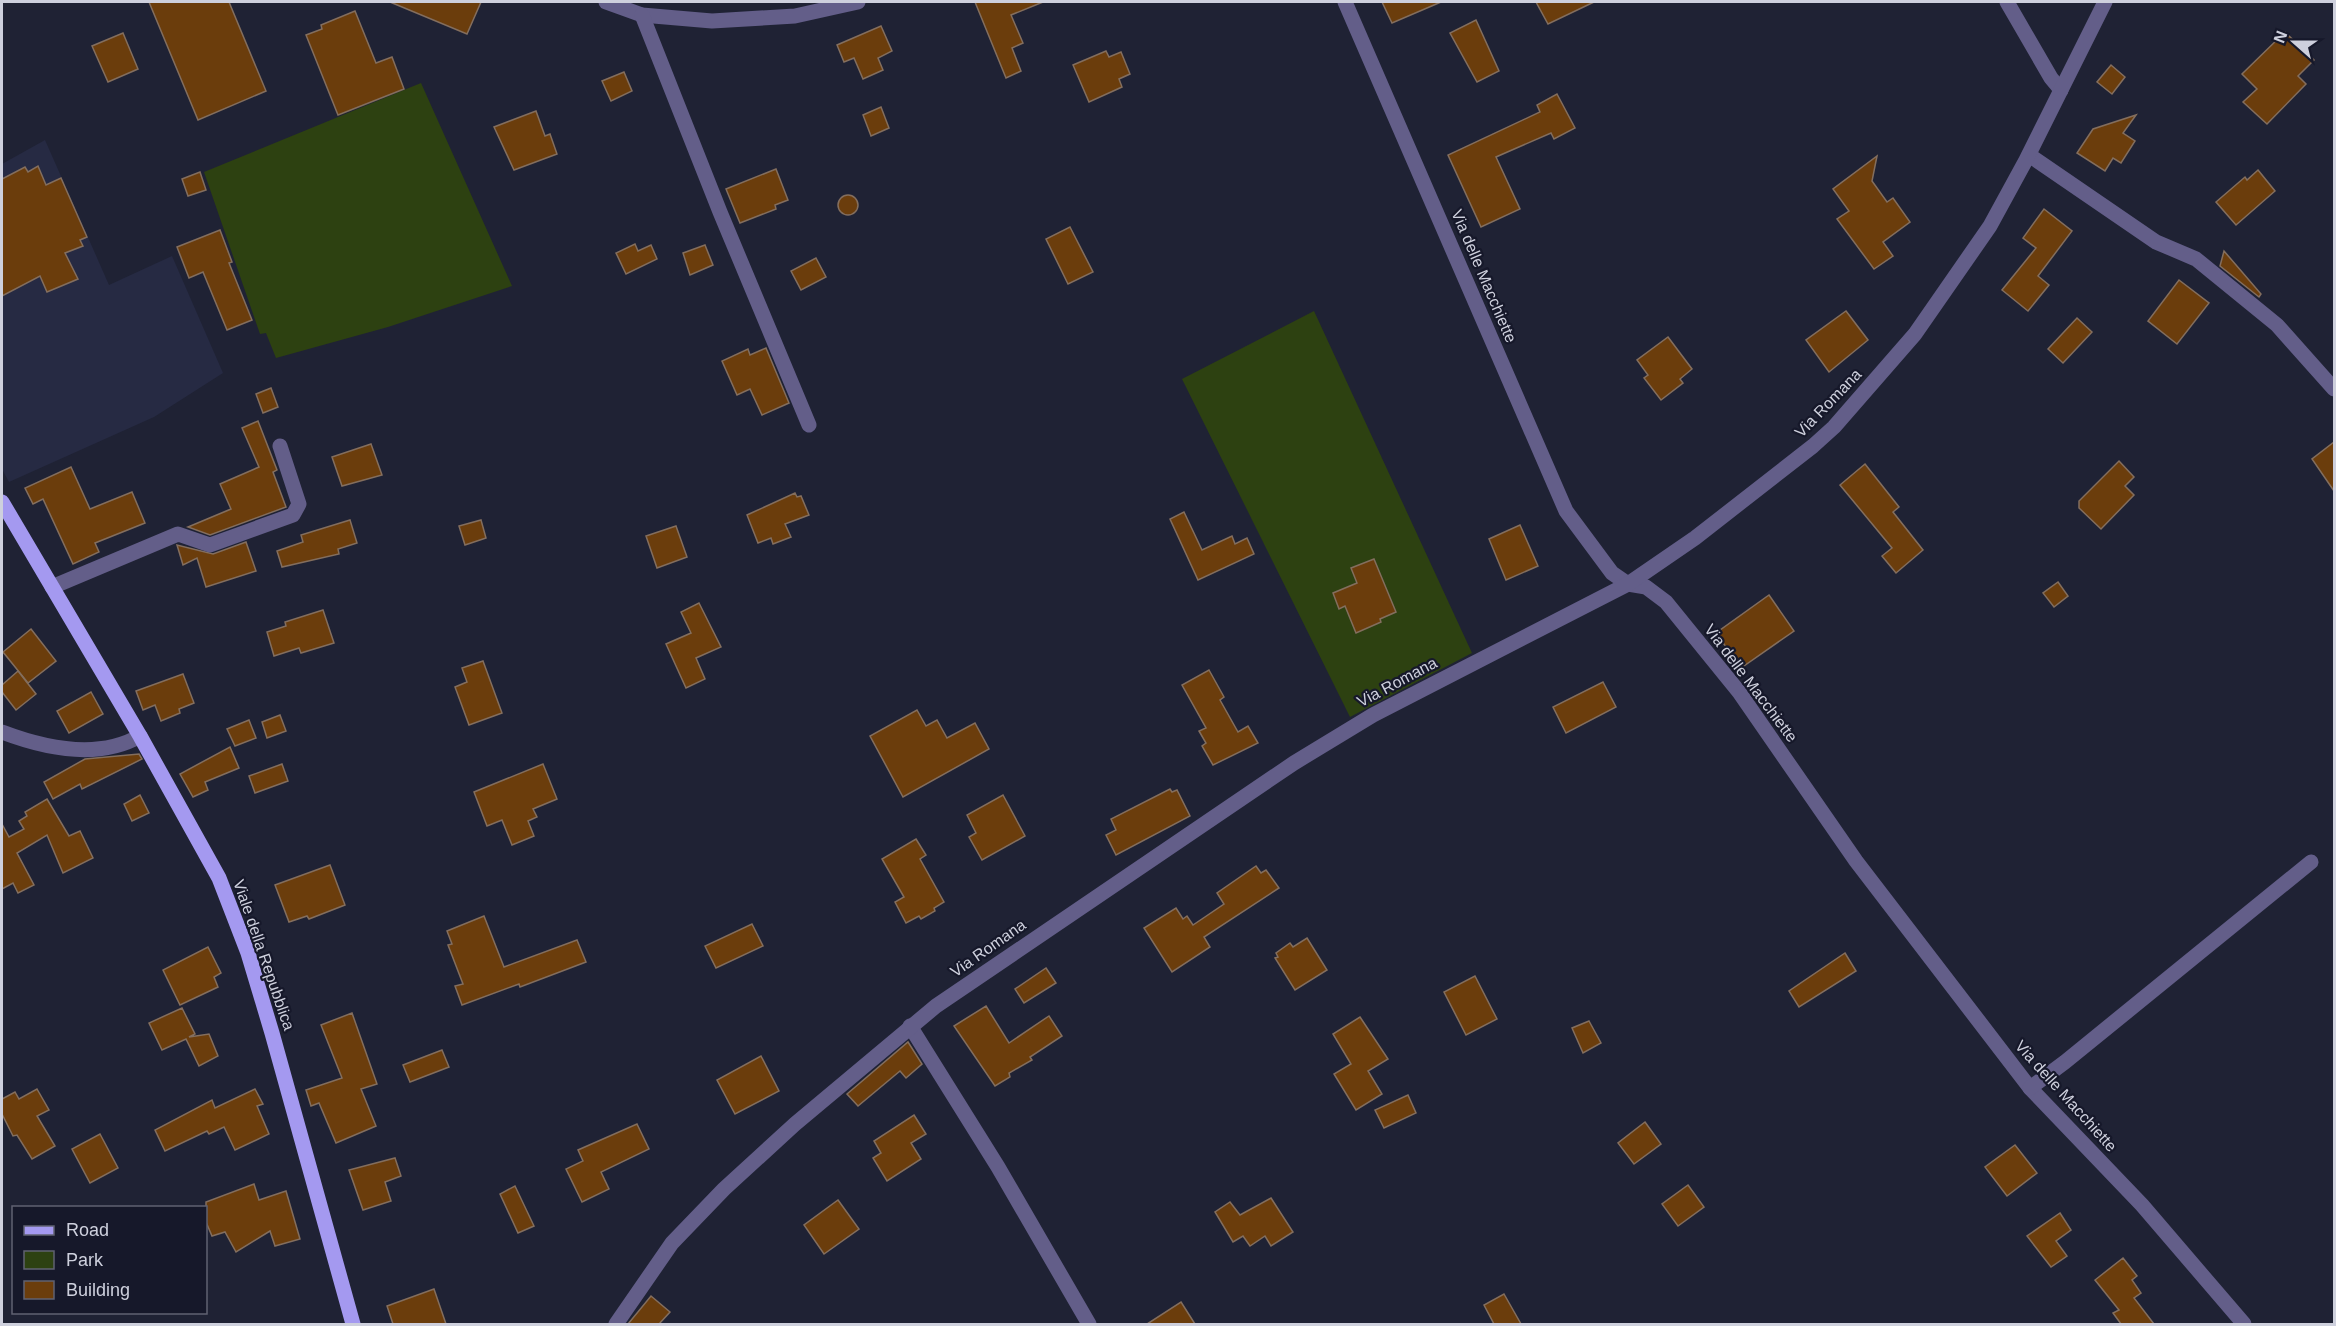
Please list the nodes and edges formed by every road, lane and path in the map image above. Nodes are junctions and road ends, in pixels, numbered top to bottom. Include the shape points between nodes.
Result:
1 (606, 2) edge
2 (858, 2) edge
3 (1345, 2) edge
4 (2007, 2) edge
5 (2105, 2) edge
6 (642, 15) junction
7 (2061, 90) junction
8 (2029, 155) junction
9 (2334, 389) edge
10 (809, 425) dead end
11 (280, 446) dead end
12 (2, 502) edge
13 (1628, 584) junction
14 (52, 587) junction
15 (2, 732) edge
16 (140, 736) junction
17 (2311, 862) dead end
18 (910, 1026) junction
19 (2030, 1088) junction
20 (353, 1324) edge
21 (616, 1324) edge
22 (1089, 1324) edge
23 (2244, 1324) edge

1 - 6 street
2 - 6 street via 795,15 712,21
3 - 13 street, Via delle Macchiette via 1566,511 1601,561
4 - 7 street
5 - 7 street, Via Romana
6 - 10 street
7 - 8 street, Via Romana
8 - 9 street via 2156,242 2196,259 2277,325
8 - 13 street, Via Romana via 1990,226 1948,290 1834,427 1695,538
11 - 14 street via 299,504 293,515 210,545 178,534
12 - 14 main road, Viale della Repubblica
13 - 18 street, Via Romana via 1373,715 1294,763
13 - 19 street, Via delle Macchiette via 1646,587 1666,602 1739,692 1856,861
14 - 16 main road, Viale della Repubblica
15 - 16 street via 67,751 128,743
16 - 20 main road, Viale della Repubblica via 219,878 248,953
17 - 19 street
18 - 21 street, Via Romana via 724,1189 672,1243
18 - 22 street
19 - 23 street, Via delle Macchiette via 2142,1205

